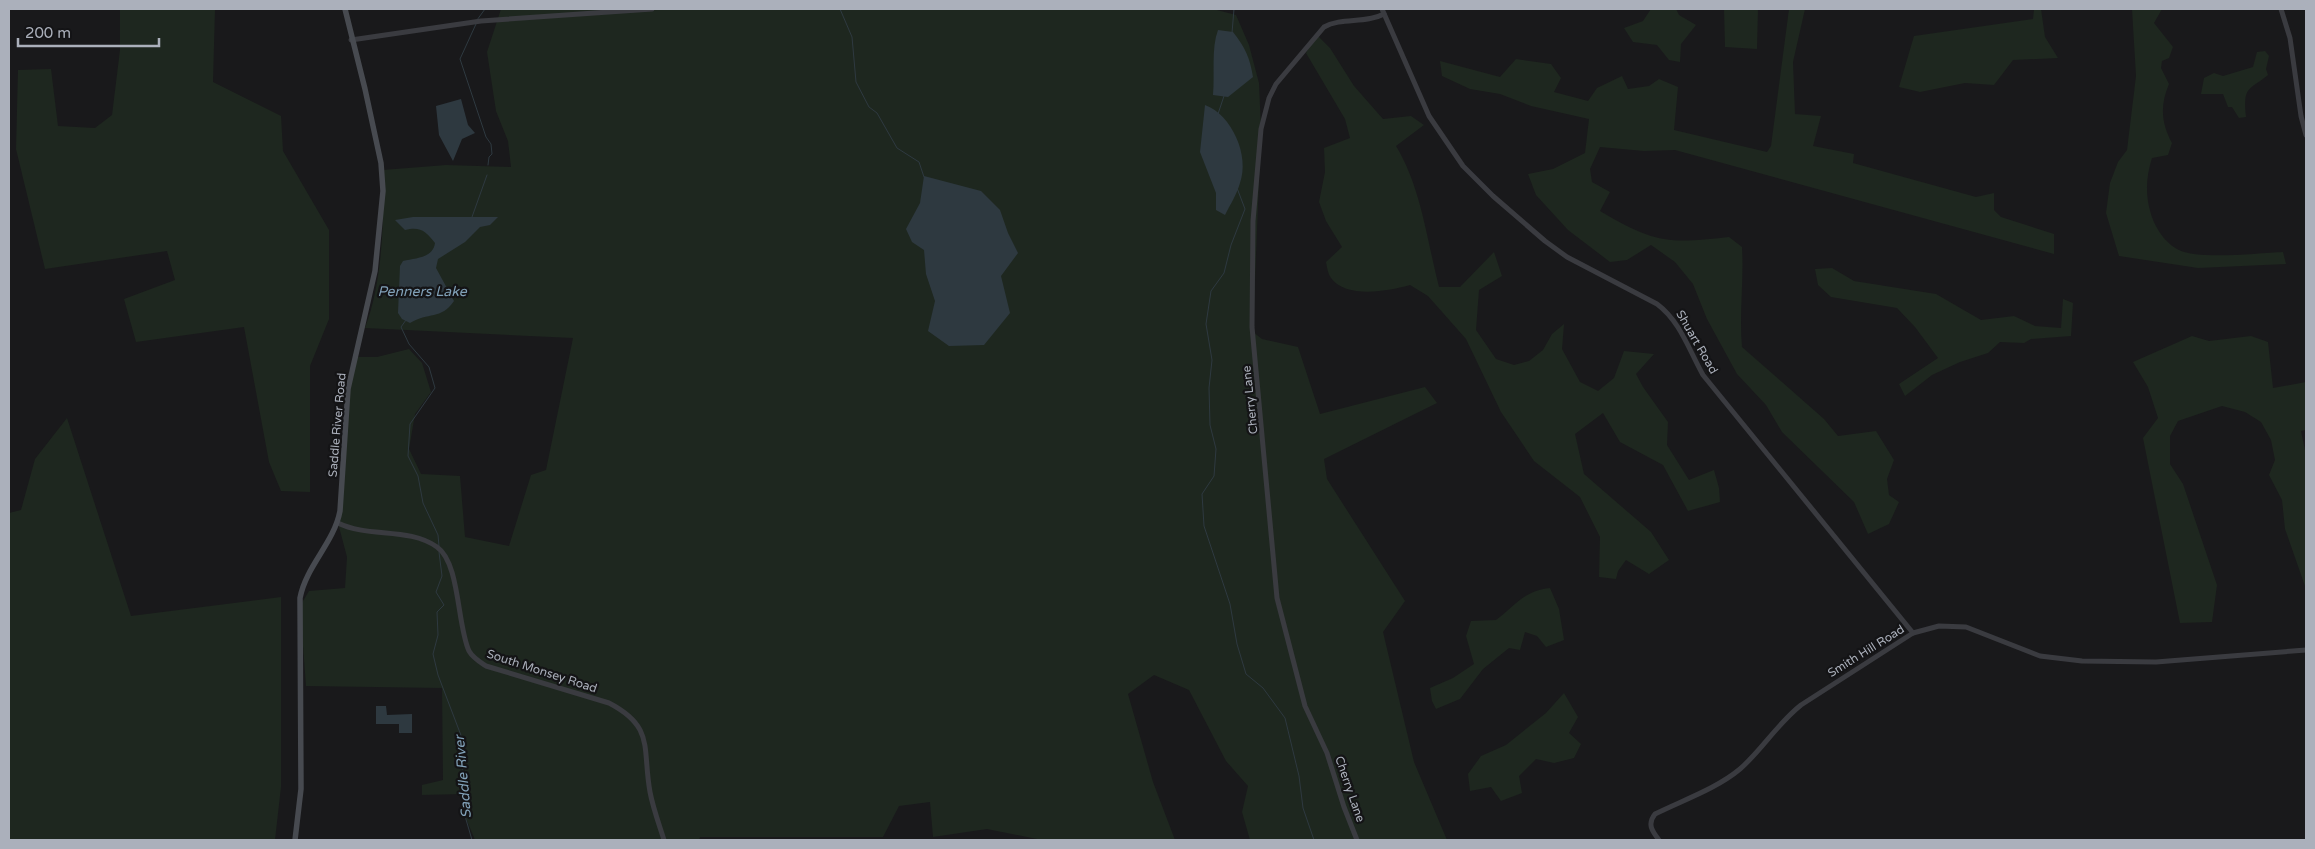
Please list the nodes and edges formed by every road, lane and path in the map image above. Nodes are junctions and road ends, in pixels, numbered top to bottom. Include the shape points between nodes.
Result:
1 (345, 9) edge
2 (652, 9) edge
3 (2281, 9) edge
4 (1383, 11) edge
5 (351, 40) junction
6 (2306, 135) edge
7 (338, 523) junction
8 (1913, 633) junction
9 (2306, 650) edge
10 (295, 840) edge
11 (664, 840) edge
12 (1357, 840) edge
13 (1659, 840) edge

1 - 5 main road, Saddle River Road
2 - 5 street via 461,23
3 - 6 street via 2290,38
4 - 8 street, Shuart Road via 1429,116 1464,166 1493,196 1560,252 1669,313 1703,375
4 - 12 street, Cherry Lane via 1371,19 1330,24 1316,34 1276,84 1261,129 1253,221 1252,327 1277,598 1305,706 1327,753
5 - 7 main road, Saddle River Road via 381,163 383,191 375,271 349,388
7 - 10 main road, Saddle River Road via 304,582 300,598 301,789
7 - 11 street, South Monsey Road via 356,530 425,541 444,553 450,565 470,652 486,666 609,703 626,712 642,734 647,751 650,794
8 - 9 street, Smith Hill Road via 1939,626 1966,628 2040,656 2082,661 2156,662
8 - 13 street, Smith Hill Road via 1795,709 1741,768 1713,786 1655,814 1650,826

